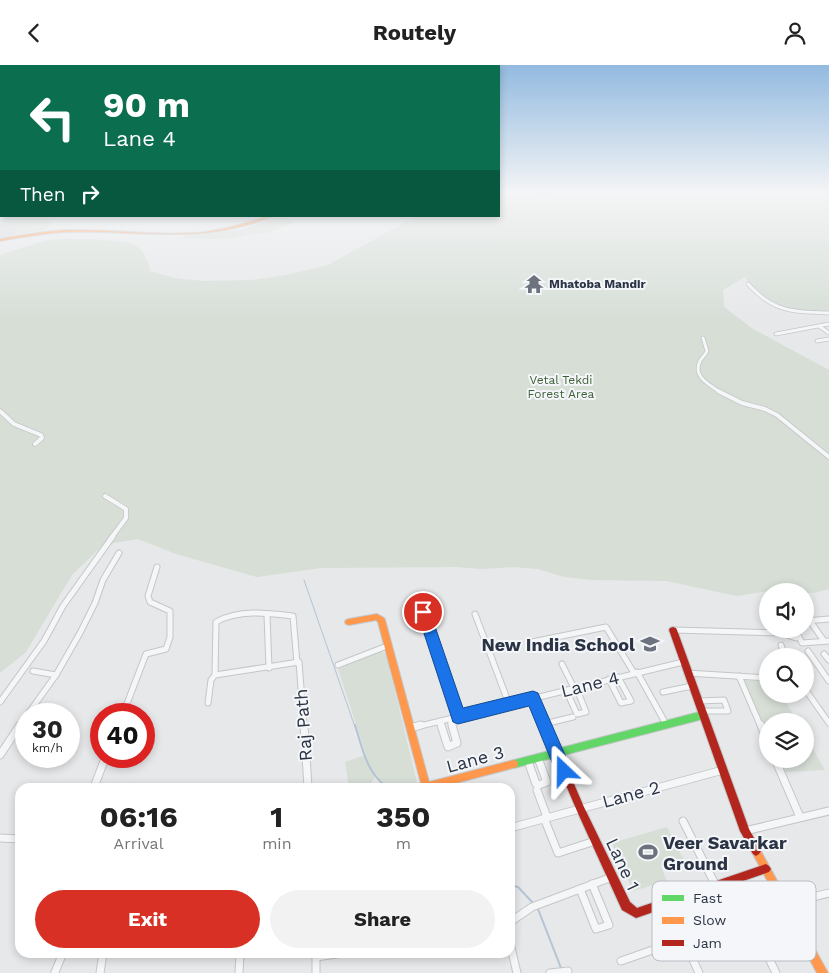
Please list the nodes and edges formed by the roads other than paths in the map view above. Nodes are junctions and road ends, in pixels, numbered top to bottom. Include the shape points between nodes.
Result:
1 (17, 236) edge
2 (0, 241) edge
3 (748, 284) dead end
4 (829, 313) edge
5 (829, 324) edge
6 (819, 326) junction
7 (829, 333) edge
8 (776, 334) dead end
9 (703, 338) dead end
10 (829, 339) edge
11 (818, 341) dead end
12 (0, 411) edge
13 (35, 443) dead end
14 (829, 457) edge
15 (106, 496) dead end
16 (119, 553) dead end
17 (157, 567) dead end
18 (423, 612) dead end
19 (475, 614) dead end
20 (267, 615) junction
21 (829, 619) edge
22 (814, 620) edge
23 (349, 622) dead end
24 (814, 628) edge
25 (673, 630) joint
26 (759, 632) edge
27 (800, 638) edge
28 (826, 641) edge
29 (532, 642) dead end
30 (781, 645) dead end
31 (388, 646) junction
32 (782, 648) edge
33 (824, 654) dead end
34 (814, 659) edge
35 (829, 660) edge
36 (683, 662) junction
37 (298, 663) junction
38 (562, 664) dead end
39 (338, 665) dead end
40 (269, 667) junction
41 (33, 671) dead end
42 (636, 673) junction
43 (687, 673) junction
44 (56, 675) junction
45 (215, 675) junction
46 (827, 675) edge
47 (739, 676) junction
48 (618, 677) junction
49 (759, 677) edge
50 (609, 679) junction
51 (829, 681) edge
52 (692, 686) junction
53 (575, 688) junction
54 (566, 690) junction
55 (663, 692) dead end
56 (533, 698) junction
57 (697, 701) junction
58 (0, 702) edge
59 (814, 702) edge
60 (36, 703) edge
61 (127, 703) edge
62 (208, 703) dead end
63 (509, 704) junction
64 (702, 713) junction
65 (458, 716) junction
66 (573, 717) dead end
67 (450, 721) junction
68 (759, 722) edge
69 (441, 723) junction
70 (829, 723) edge
71 (544, 724) junction
72 (666, 724) junction
73 (410, 728) junction
74 (15, 733) edge
75 (556, 753) junction
76 (0, 755) edge
77 (539, 759) junction
78 (528, 762) junction
79 (101, 768) edge
80 (779, 768) edge
81 (723, 770) junction
82 (96, 783) edge
83 (308, 783) edge
84 (425, 783) edge
85 (442, 783) edge
86 (537, 790) dead end
87 (580, 808) junction
88 (829, 811) edge
89 (800, 817) junction
90 (546, 818) junction
91 (683, 821) dead end
92 (515, 827) edge
93 (745, 831) junction
94 (0, 838) edge
95 (15, 839) edge
96 (595, 841) junction
97 (766, 869) junction
98 (612, 877) junction
99 (713, 881) edge
100 (731, 881) edge
101 (773, 881) edge
102 (592, 884) junction
103 (580, 889) junction
104 (829, 893) edge
105 (816, 896) edge
106 (652, 908) edge
107 (515, 919) edge
108 (652, 951) edge
109 (60, 958) edge
110 (102, 958) edge
111 (240, 958) edge
112 (316, 958) edge
113 (513, 958) edge
114 (816, 960) edge
115 (621, 961) dead end
116 (693, 961) edge
117 (770, 961) edge
118 (568, 971) dead end
119 (55, 972) edge
120 (100, 973) edge
121 (239, 973) edge
122 (316, 973) edge
123 (516, 973) edge
124 (554, 973) edge
125 (699, 973) edge
126 (776, 973) edge
127 (823, 973) edge

1 - 2 street
3 - 4 street via 764,302 776,308
5 - 6 street
6 - 7 street
6 - 8 street
9 - 14 street via 707,348 699,360 700,379 729,397 777,415
10 - 11 street
12 - 13 street via 14,424 41,435 42,438
15 - 58 street via 126,509 126,518 62,606 44,641
16 - 44 street
17 - 61 street via 148,596 150,602 170,611 170,637 166,649 146,654
18 - 65 street
19 - 63 street
20 - 37 street, Raj Path via 293,617
20 - 40 street
20 - 45 street via 235,614 216,622
21 - 22 street
23 - 31 street, Lane 3 via 379,617
24 - 28 street
25 - 26 street
25 - 36 street
27 - 28 street via 802,643
29 - 42 street via 606,627
30 - 32 street
31 - 39 street
31 - 73 street, Lane 3
33 - 35 street
34 - 46 street
36 - 42 street, Lane 4
36 - 43 street
37 - 40 street
37 - 83 street, Raj Path
38 - 53 street
40 - 45 street
41 - 44 street
42 - 48 street, Lane 4
42 - 72 street
43 - 47 street
43 - 52 street
44 - 60 street
45 - 62 street via 211,680
46 - 51 street
47 - 49 street
47 - 68 street
48 - 50 street, Lane 4
48 - 50 street via 631,701 621,703
50 - 53 street, Lane 4
52 - 55 street
52 - 57 street
53 - 54 street, Lane 4
53 - 54 street via 586,712 577,714
54 - 56 street, Lane 4
56 - 63 street, Lane 4
56 - 71 street, Lane 1
57 - 64 street
57 - 64 street via 724,700 728,711
59 - 70 street
63 - 65 street, Lane 4
64 - 72 street, Lane 3
64 - 81 street
65 - 67 street, Lane 4
66 - 71 street
67 - 69 street, Lane 4
67 - 69 street via 457,743 448,747
69 - 73 street
71 - 75 street, Lane 1
72 - 75 street, Lane 3
73 - 84 street, Lane 3
74 - 76 street
75 - 77 street, Lane 3
75 - 87 street, Lane 1
77 - 78 street, Lane 3
77 - 78 street via 547,782 539,785
78 - 85 street, Lane 3
79 - 82 street
80 - 89 street
81 - 87 street, Lane 2
81 - 93 street
86 - 90 street
87 - 90 street, Lane 2
87 - 96 street, Lane 1
88 - 89 street
89 - 93 street
90 - 92 street, Lane 2
90 - 96 street via 558,853
91 - 99 street
93 - 97 street
94 - 95 street
96 - 98 street, Lane 1
97 - 100 street, Lane 1
97 - 101 street
98 - 102 street
98 - 106 street, Lane 1 via 626,906 636,913
102 - 103 street
102 - 103 street via 609,925 596,929
103 - 107 street via 539,904
104 - 105 street
108 - 115 street
109 - 119 street
110 - 120 street
111 - 121 street
112 - 122 street
113 - 123 street
114 - 127 street
116 - 125 street
117 - 126 street
118 - 124 street

